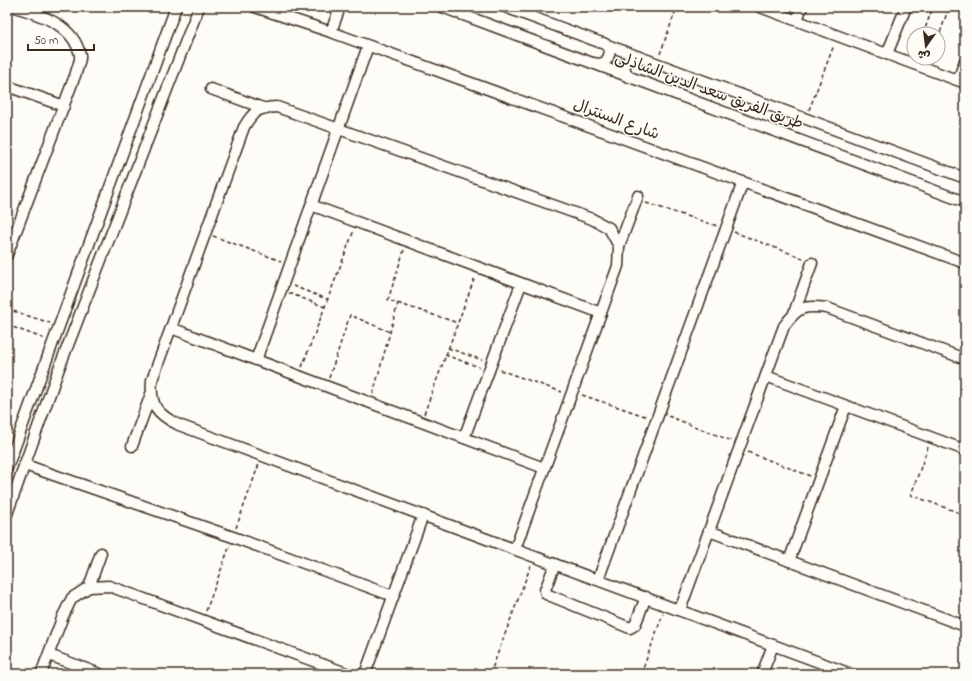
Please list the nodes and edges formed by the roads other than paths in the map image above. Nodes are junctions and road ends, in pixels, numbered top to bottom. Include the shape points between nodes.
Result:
1 (15, 7) edge
2 (176, 7) edge
3 (199, 7) edge
4 (255, 7) edge
5 (340, 7) edge
6 (442, 7) edge
7 (505, 7) edge
8 (760, 7) edge
9 (802, 7) edge
10 (906, 7) edge
11 (798, 20) junction
12 (331, 32) junction
13 (602, 43) junction
14 (368, 46) junction
15 (887, 54) junction
16 (641, 57) junction
17 (965, 61) edge
18 (592, 63) junction
19 (629, 77) junction
20 (962, 82) edge
21 (7, 86) edge
22 (211, 89) dead end
23 (64, 106) junction
24 (263, 108) junction
25 (338, 128) junction
26 (965, 178) edge
27 (743, 182) junction
28 (638, 196) dead end
29 (965, 202) edge
30 (311, 205) junction
31 (619, 246) junction
32 (7, 255) edge
33 (812, 263) dead end
34 (965, 263) edge
35 (521, 284) junction
36 (794, 313) junction
37 (601, 314) junction
38 (171, 328) junction
39 (965, 359) edge
40 (256, 360) junction
41 (766, 376) junction
42 (151, 394) junction
43 (846, 406) junction
44 (464, 438) junction
45 (132, 446) dead end
46 (965, 450) edge
47 (25, 465) junction
48 (7, 468) edge
49 (544, 468) junction
50 (7, 514) edge
51 (423, 515) junction
52 (709, 531) junction
53 (515, 549) junction
54 (101, 554) dead end
55 (789, 561) junction
56 (555, 564) junction
57 (598, 580) junction
58 (89, 587) junction
59 (393, 596) junction
60 (646, 597) junction
61 (680, 610) junction
62 (965, 626) edge
63 (773, 645) junction
64 (48, 655) junction
65 (42, 674) edge
66 (100, 674) edge
67 (349, 674) edge
68 (365, 674) edge
69 (762, 674) edge
70 (851, 674) edge

1 - 23 street via 60,25 74,38 80,56
2 - 48 street
3 - 47 street via 61,364
4 - 12 street, شارع السنترال
5 - 12 street
6 - 18 street, طريق الفريق سعد الدين الشاذلى
7 - 13 street, طريق الفريق سعد الدين الشاذلى
8 - 11 street
9 - 11 street
10 - 15 street
11 - 15 street
12 - 14 street, شارع السنترال
13 - 16 street, طريق الفريق سعد الدين الشاذلى
13 - 18 street via 610,50 608,59 602,64
14 - 25 street
14 - 27 street, شارع السنترال
15 - 20 street
16 - 19 street via 633,56 626,63 625,72
16 - 26 street, طريق الفريق سعد الدين الشاذلى
17 - 20 street
18 - 19 street, طريق الفريق سعد الدين الشاذلى
19 - 29 street, طريق الفريق سعد الدين الشاذلى
21 - 23 street
22 - 24 street
23 - 32 street
24 - 25 street via 277,106
24 - 38 street via 251,115 244,127
25 - 30 street
25 - 31 street via 592,219 609,228
27 - 34 street, شارع السنترال
27 - 57 street
28 - 31 street
30 - 35 street
30 - 40 street
31 - 37 street via 618,266
33 - 36 street
35 - 37 street
35 - 44 street
36 - 39 street via 810,306 827,308
36 - 41 street via 784,326
37 - 49 street
38 - 40 street
38 - 42 street via 152,380
40 - 44 street
41 - 43 street
41 - 52 street
42 - 45 street
42 - 51 street via 156,408 166,419 179,425
43 - 46 street
43 - 55 street
44 - 49 street
47 - 50 street
47 - 59 street
49 - 53 street
51 - 53 street
51 - 59 street
52 - 55 street
52 - 61 street
53 - 56 street
54 - 58 street
55 - 62 street
56 - 57 street
56 - 60 street via 545,590 546,594 630,628 635,625
57 - 60 street
58 - 64 street via 72,598
58 - 67 street via 109,586
59 - 68 street
60 - 61 street
61 - 63 street
63 - 69 street
63 - 70 street
64 - 65 street
64 - 66 street

